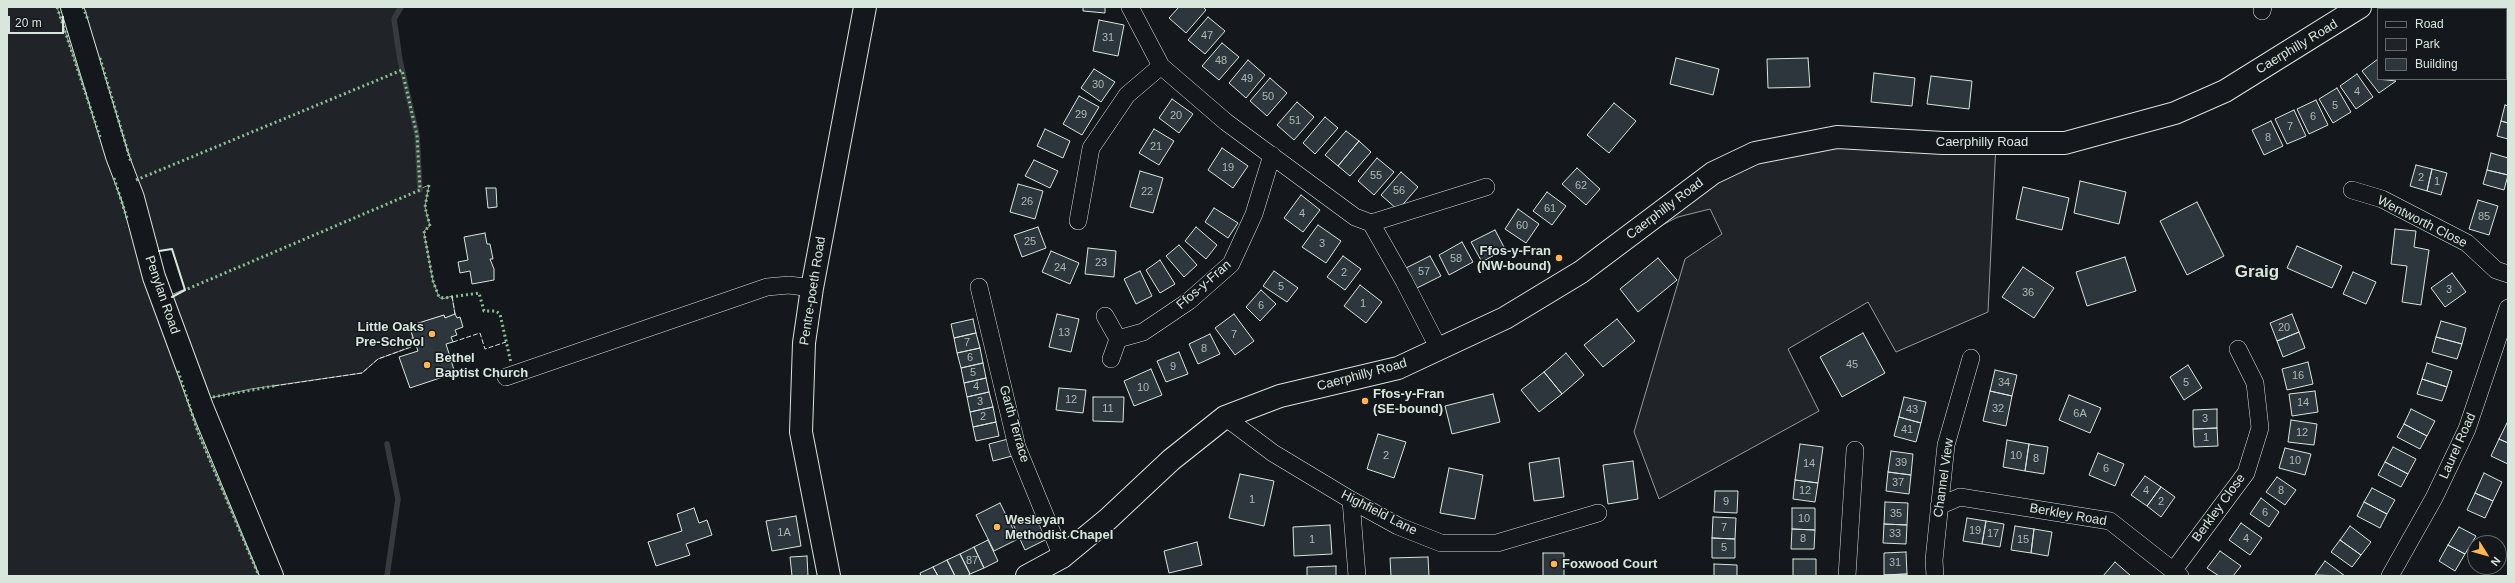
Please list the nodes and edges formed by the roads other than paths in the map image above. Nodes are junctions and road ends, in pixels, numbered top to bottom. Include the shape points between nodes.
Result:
1 (72, 7) edge
2 (865, 7) edge
3 (1130, 7) edge
4 (2360, 7) edge
5 (1161, 66) junction
6 (1272, 155) junction
7 (1486, 187) dead end
8 (2352, 190) dead end
9 (1078, 222) dead end
10 (1371, 223) junction
11 (2508, 274) edge
12 (979, 287) dead end
13 (812, 288) junction
14 (2508, 308) edge
15 (1105, 316) dead end
16 (1118, 339) junction
17 (1439, 349) junction
18 (2238, 349) dead end
19 (1970, 358) dead end
20 (1111, 359) dead end
21 (506, 377) dead end
22 (1225, 417) junction
23 (1855, 450) dead end
24 (1351, 500) junction
25 (1939, 506) junction
26 (1598, 513) dead end
27 (1062, 557) junction
28 (2177, 573) edge
29 (272, 576) edge
30 (829, 576) edge
31 (1027, 576) edge
32 (1357, 576) edge
33 (1847, 576) edge
34 (1935, 576) edge
35 (2390, 576) edge

1 - 29 main road, Penylan Road via 117,156 133,198 154,277 202,407
2 - 13 main road, Pentre-poeth Road
3 - 5 street
4 - 17 main road, Caerphilly Road via 2225,91 2175,113 2065,142 1943,143 1837,137 1755,153 1713,173 1581,272 1505,318
5 - 6 street via 1226,122
5 - 9 street via 1127,95 1091,148
6 - 10 street via 1355,217
6 - 16 street, Ffos-y-Fran via 1254,214 1231,264 1189,301 1143,332
7 - 10 street
8 - 11 street, Wentworth Close via 2382,199 2467,243 2496,270
10 - 17 street
12 - 27 street, Garth Terrace via 1017,447
13 - 21 street via 788,285 767,287
13 - 30 main road, Pentre-poeth Road via 804,343 801,432
14 - 35 street, Laurel Road via 2467,429 2434,498
15 - 16 street
16 - 20 street
17 - 22 main road, Caerphilly Road via 1398,368 1280,396
18 - 28 street, Berkley Close via 2255,383 2260,428 2246,473
19 - 25 street, Channel View via 1946,445
22 - 24 street, Highfield Lane via 1273,453
22 - 27 main road, Caerphilly Road via 1171,460 1108,519
23 - 33 street
24 - 26 street, Highfield Lane via 1398,526 1441,543 1497,543
24 - 32 street
25 - 28 street, Berkley Road via 1960,497 2110,521
25 - 34 street, Channel View
27 - 31 main road, Caerphilly Road

